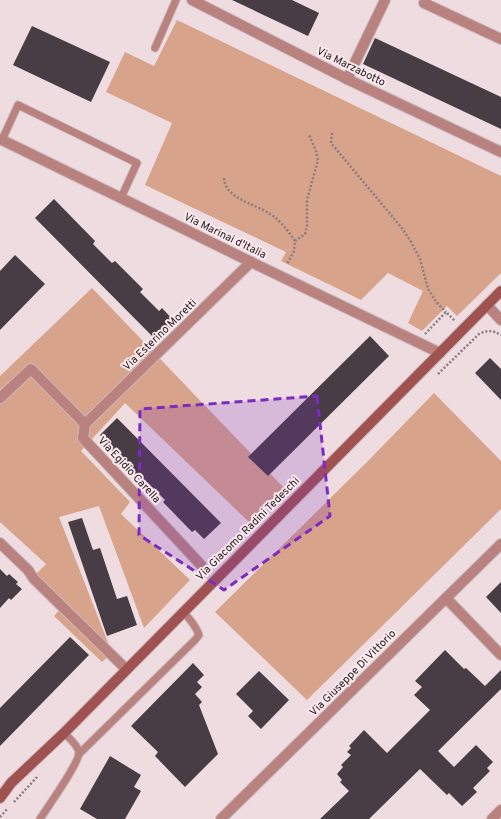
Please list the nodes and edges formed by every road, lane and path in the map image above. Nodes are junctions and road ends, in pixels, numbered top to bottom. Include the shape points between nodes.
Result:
1 (176, 0) edge
2 (192, 0) edge
3 (385, 0) edge
4 (426, 0) edge
5 (501, 38) edge
6 (155, 48) dead end
7 (347, 79) junction
8 (332, 133) dead end
9 (309, 135) dead end
10 (1, 139) edge
11 (501, 152) edge
12 (224, 178) dead end
13 (121, 198) junction
14 (295, 241) junction
15 (251, 262) junction
16 (287, 264) dead end
17 (501, 291) edge
18 (487, 305) junction
19 (446, 312) junction
20 (501, 320) edge
21 (457, 323) dead end
22 (424, 334) dead end
23 (440, 353) junction
24 (0, 398) edge
25 (85, 424) junction
26 (0, 543) edge
27 (501, 544) edge
28 (201, 565) dead end
29 (446, 598) junction
30 (183, 612) junction
31 (501, 655) edge
32 (126, 669) junction
33 (64, 733) junction
34 (79, 754) junction
35 (11, 784) junction
36 (0, 790) edge
37 (0, 798) edge
38 (501, 810) edge
39 (40, 819) edge
40 (221, 819) edge
41 (492, 819) edge

1 - 6 lane
2 - 7 street, Via Marzabotto
3 - 7 street
4 - 5 street via 424,3
7 - 11 street, Via Marzabotto
8 - 19 path via 331,143 410,240 420,259 428,289
9 - 14 path via 318,160 307,200 305,234
10 - 13 street, Via Marinai d'Italia
10 - 13 lane via 18,105 137,163
12 - 14 path via 228,190 270,214 283,225
13 - 15 street, Via Marinai d'Italia
14 - 16 path via 294,251
15 - 23 street, Via Marinai d'Italia
15 - 25 street, Via Esterino Moretti
17 - 18 main road, Via Giacomo Radini Tedeschi
18 - 20 street
18 - 23 main road, Via Giacomo Radini Tedeschi
19 - 21 path
19 - 22 path
23 - 30 main road, Via Giacomo Radini Tedeschi
24 - 25 street via 31,369
25 - 28 street, Via Egidio Carella via 83,438
26 - 32 street
27 - 29 street, Via Giuseppe Di Vittorio
29 - 31 street
29 - 40 street, Via Giuseppe Di Vittorio
30 - 32 main road, Via Giacomo Radini Tedeschi
30 - 34 lane via 199,635
32 - 33 main road, Via Giacomo Radini Tedeschi
33 - 34 lane via 77,746
33 - 35 main road, Via Giacomo Radini Tedeschi
34 - 39 lane
35 - 36 main road, Via Giacomo Radini Tedeschi
35 - 37 main road, Via Giacomo Radini Tedeschi
38 - 41 street

